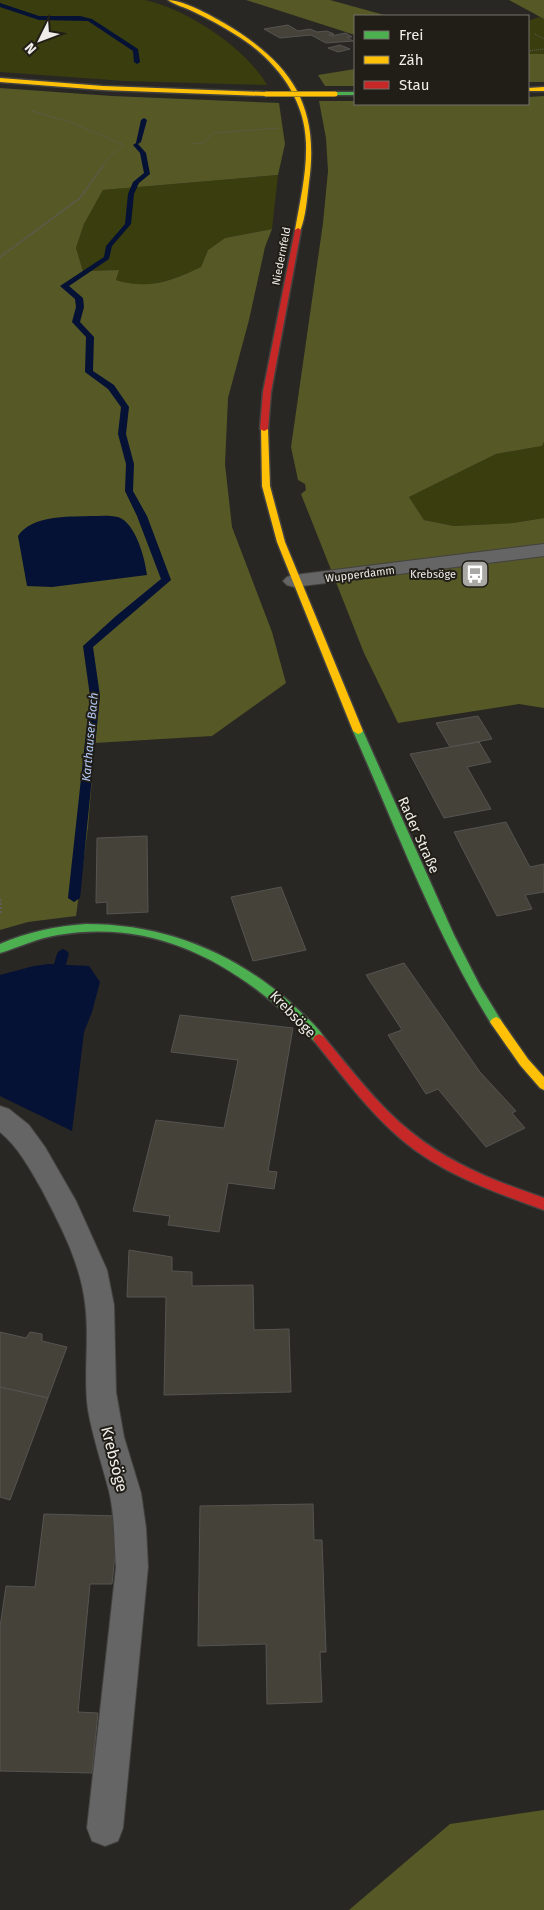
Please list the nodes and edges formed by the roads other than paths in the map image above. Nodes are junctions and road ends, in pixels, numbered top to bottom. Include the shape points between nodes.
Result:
1 (170, 0) edge
2 (0, 80) edge
3 (529, 90) edge
4 (544, 90) edge
5 (354, 94) edge
6 (544, 550) edge
7 (294, 581) junction
8 (0, 949) edge
9 (544, 1085) edge
10 (0, 1117) edge
11 (544, 1204) edge
12 (105, 1828) dead end

1 - 7 street, Niedernfeld via 224,23 268,56 291,84 306,119 308,172 266,405 264,465 277,533
2 - 5 street, bridge via 113,88
3 - 4 street
6 - 7 street, Wupperdamm
7 - 9 street, Rader Straße via 460,962 496,1025
8 - 11 street, Krebsöge via 46,931 100,928 152,932 212,953 256,980 288,1006 383,1113 418,1144 461,1171
10 - 12 lane, Krebsöge via 20,1132 66,1209 93,1270 100,1305 101,1392 109,1437 125,1493 132,1567

